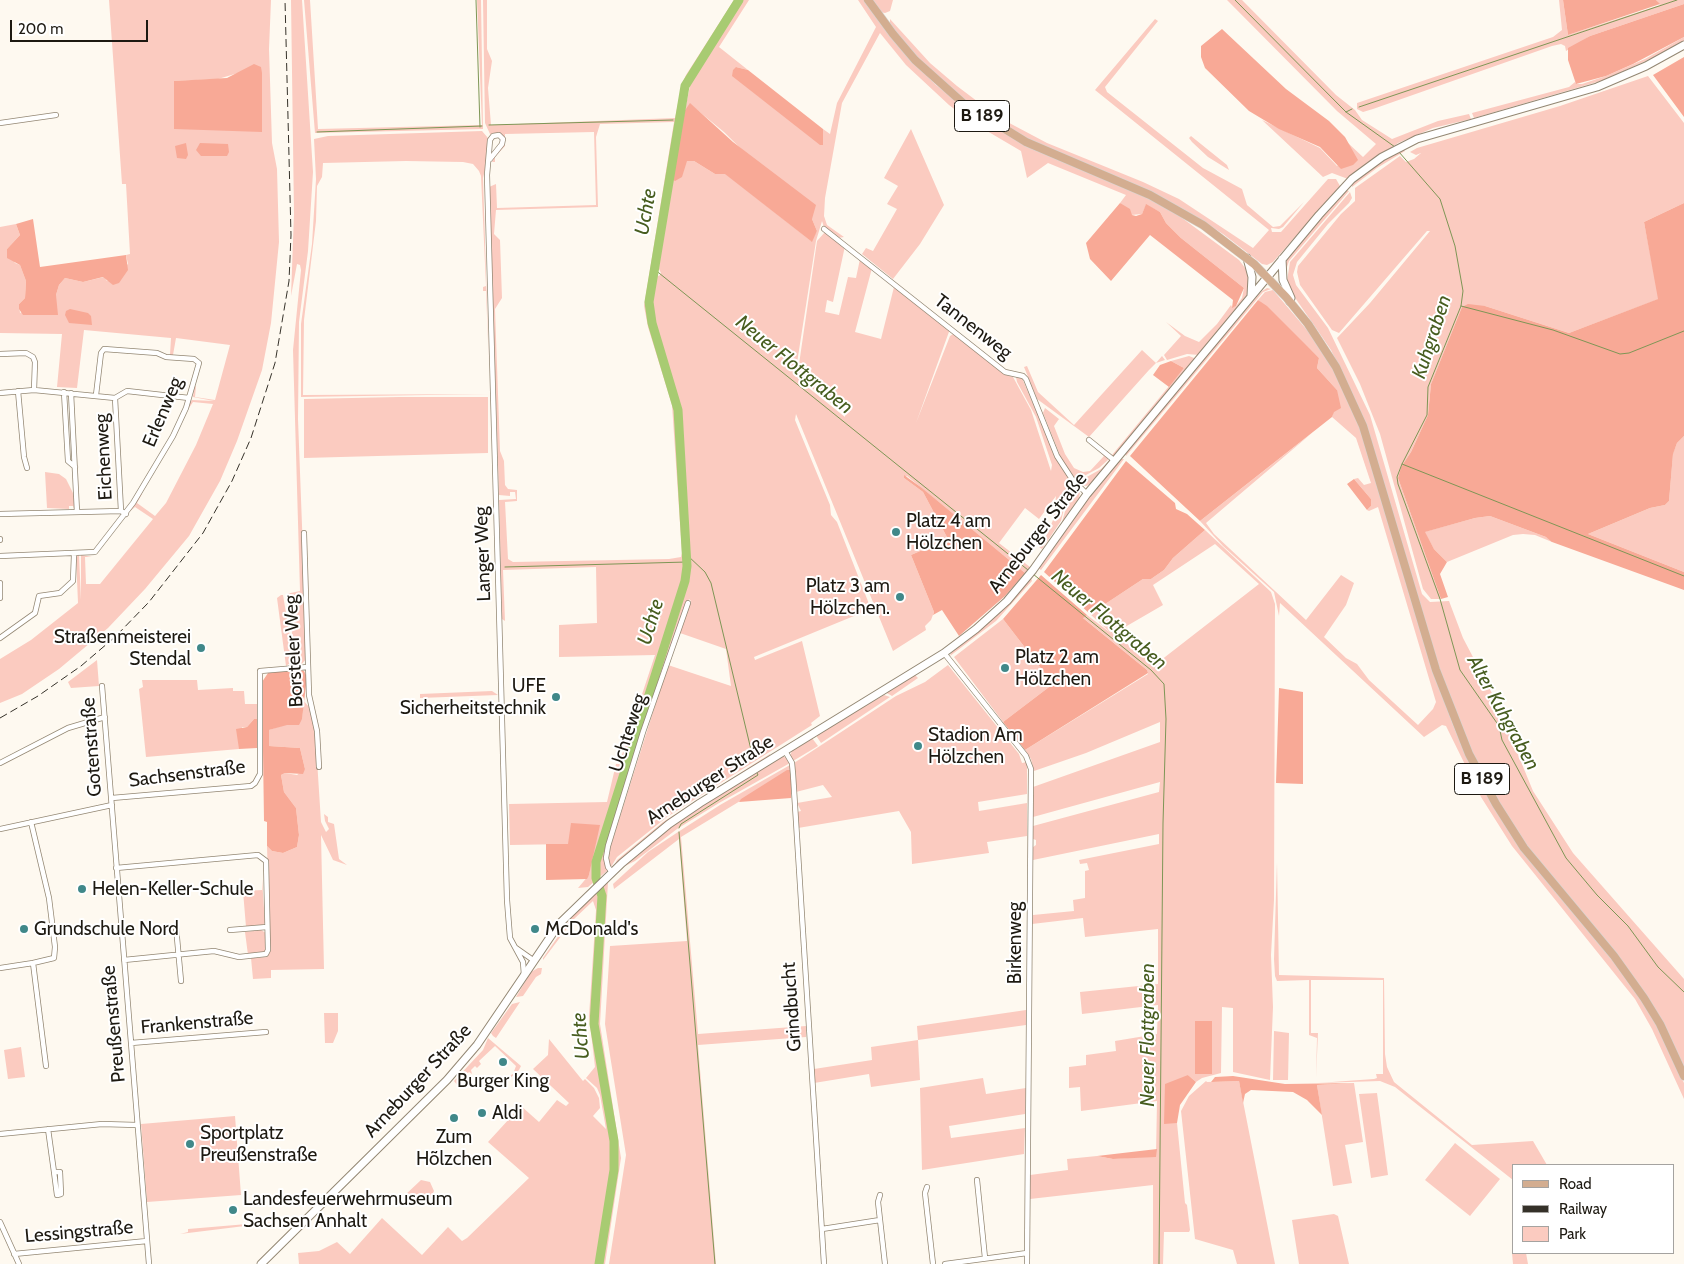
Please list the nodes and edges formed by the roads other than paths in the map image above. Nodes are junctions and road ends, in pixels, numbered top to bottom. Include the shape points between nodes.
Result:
1 (868, 0) edge
2 (1684, 45) edge
3 (56, 115) dead end
4 (0, 124) edge
5 (490, 159) junction
6 (824, 230) dead end
7 (1247, 258) junction
8 (1282, 259) junction
9 (1267, 277) junction
10 (1251, 296) junction
11 (1290, 302) junction
12 (0, 354) edge
13 (34, 390) junction
14 (18, 392) junction
15 (64, 392) junction
16 (0, 393) edge
17 (71, 393) junction
18 (96, 395) junction
19 (115, 398) junction
20 (189, 398) junction
21 (1089, 440) dead end
22 (1115, 461) junction
23 (75, 467) junction
24 (27, 468) dead end
25 (1087, 494) junction
26 (77, 512) junction
27 (124, 512) junction
28 (0, 514) edge
29 (304, 533) dead end
30 (74, 555) junction
31 (0, 556) edge
32 (0, 582) edge
33 (0, 598) edge
34 (688, 603) dead end
35 (0, 638) edge
36 (944, 653) junction
37 (308, 667) junction
38 (102, 686) dead end
39 (105, 717) junction
40 (785, 751) junction
41 (0, 763) edge
42 (319, 767) dead end
43 (112, 798) junction
44 (112, 805) junction
45 (31, 822) junction
46 (0, 829) edge
47 (116, 868) junction
48 (612, 872) junction
49 (176, 927) dead end
50 (267, 927) junction
51 (230, 930) dead end
52 (515, 948) junction
53 (179, 954) junction
54 (124, 960) junction
55 (533, 960) junction
56 (33, 963) junction
57 (0, 968) edge
58 (524, 975) junction
59 (181, 981) dead end
60 (266, 1032) dead end
61 (131, 1043) junction
62 (46, 1066) dead end
63 (1684, 1076) edge
64 (137, 1125) junction
65 (48, 1129) junction
66 (0, 1134) edge
67 (54, 1172) junction
68 (977, 1180) dead end
69 (927, 1187) dead end
70 (880, 1195) dead end
71 (880, 1220) junction
72 (0, 1222) edge
73 (822, 1229) junction
74 (147, 1241) junction
75 (1027, 1253) junction
76 (14, 1254) junction
77 (985, 1258) junction
78 (955, 1263) edge
79 (19, 1264) edge
80 (149, 1264) edge
81 (261, 1264) edge
82 (824, 1264) edge
83 (885, 1264) edge
84 (933, 1264) edge
85 (945, 1264) edge
86 (1027, 1264) edge

1 - 7 main road, B 189 via 921,66 990,121 1038,148 1168,204 1212,231
2 - 8 main road, Arneburger Straße via 1604,84 1436,132 1400,146 1363,170 1338,192
3 - 4 street
5 - 5 street, Langer Weg via 502,144 499,135 491,138
5 - 52 street, Langer Weg via 487,175 507,893 509,933
6 - 25 street, Tannenweg via 1005,372 1026,379 1057,456
7 - 9 main road, B 189
7 - 10 main road via 1252,277
8 - 9 main road, Arneburger Straße
8 - 11 main road via 1283,280
9 - 10 main road, Arneburger Straße
9 - 11 main road, B 189
10 - 22 main road, Arneburger Straße
11 - 63 main road, B 189 via 1331,359 1359,416 1436,670 1469,754 1524,848 1640,991 1660,1024
12 - 13 street via 33,357
13 - 14 street, Eichenweg
13 - 15 street, Eichenweg
14 - 16 street, Eichenweg
14 - 24 street
15 - 17 street, Eichenweg
15 - 23 street via 68,461
17 - 18 street, Eichenweg
17 - 23 street
18 - 19 street, Eichenweg
18 - 20 street, Erlenweg via 101,353 107,349 198,360
19 - 20 street via 127,391
19 - 27 street, Eichenweg
20 - 27 street, Erlenweg via 173,436
21 - 22 street
22 - 25 main road, Arneburger Straße
23 - 26 street
25 - 36 main road, Arneburger Straße via 1027,579 994,614
26 - 27 street
26 - 28 street
27 - 30 street, Erlenweg via 95,552
29 - 37 street, Borsteler Weg
30 - 31 street, Erlenweg
30 - 35 street via 73,581 60,593 39,596 35,613
32 - 33 street
34 - 48 street, Uchteweg via 608,846 606,858
36 - 40 main road, Arneburger Straße
36 - 75 street, Birkenweg via 1026,756 1030,769
37 - 42 street, Borsteler Weg via 309,701 317,731
37 - 43 street, Sachsenstraße via 260,671 260,774 256,783
38 - 39 street, Gotenstraße
39 - 41 street via 62,731
39 - 43 street, Gotenstraße
40 - 48 main road, Arneburger Straße via 679,817
40 - 73 street, Grindbucht via 793,769
43 - 44 street, Gotenstraße
44 - 45 street
44 - 47 street, Preußenstraße
45 - 46 street
45 - 56 street via 49,898 55,954 51,960
47 - 50 street via 258,855 264,858
47 - 54 street, Preußenstraße
48 - 55 main road, Arneburger Straße via 559,924
49 - 53 street
50 - 51 street
50 - 53 street via 266,954 236,957 214,951
52 - 55 street
52 - 58 street, Langer Weg via 523,962
53 - 54 street
53 - 59 street
54 - 61 street, Preußenstraße
55 - 58 main road, Arneburger Straße
56 - 57 street
56 - 62 street
58 - 81 main road, Arneburger Straße via 477,1045 447,1080
60 - 61 street, Frankenstraße
61 - 64 street, Preußenstraße
64 - 65 street
64 - 74 street, Preußenstraße
65 - 66 street
65 - 67 street
67 - 67 street via 57,1195 62,1194 60,1172
68 - 77 street
69 - 84 street
70 - 71 street
71 - 73 street
71 - 83 street
72 - 76 street
73 - 82 street, Grindbucht
74 - 76 street, Lessingstraße
74 - 80 street, Preußenstraße
75 - 77 street
75 - 86 street, Birkenweg
76 - 79 street
77 - 78 street
78 - 85 street

